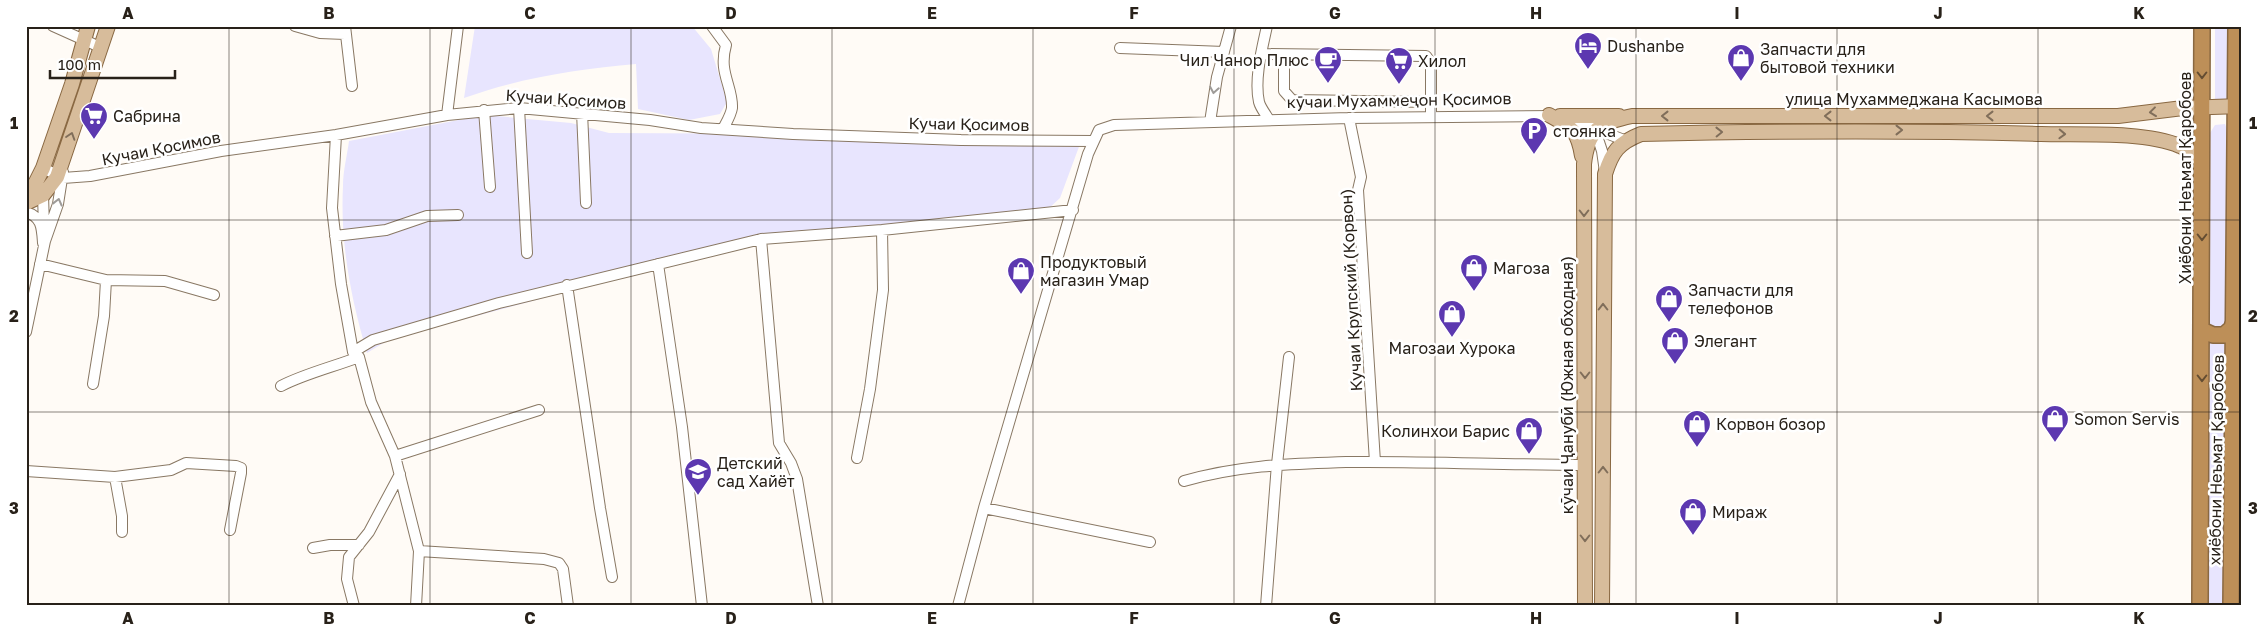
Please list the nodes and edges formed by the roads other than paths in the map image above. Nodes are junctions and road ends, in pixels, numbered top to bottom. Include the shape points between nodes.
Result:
1 (53, 26) edge
2 (88, 26) edge
3 (108, 26) edge
4 (295, 26) edge
5 (458, 26) edge
6 (712, 26) edge
7 (1231, 26) edge
8 (1267, 26) edge
9 (2202, 26) edge
10 (2236, 26) edge
11 (345, 30) edge
12 (83, 40) junction
13 (102, 48) junction
14 (1120, 48) dead end
15 (1224, 52) junction
16 (1261, 54) junction
17 (1284, 55) junction
18 (72, 84) junction
19 (352, 86) dead end
20 (86, 90) junction
21 (1431, 102) junction
22 (2238, 106) edge
23 (2202, 107) junction
24 (519, 108) junction
25 (484, 110) junction
26 (582, 112) junction
27 (446, 115) junction
28 (1554, 116) junction
29 (1632, 116) junction
30 (2118, 116) junction
31 (1431, 117) junction
32 (1349, 118) junction
33 (1269, 120) junction
34 (1210, 122) junction
35 (723, 130) junction
36 (1595, 130) junction
37 (336, 135) junction
38 (2118, 136) junction
39 (1624, 140) junction
40 (1093, 141) junction
41 (2202, 161) junction
42 (1584, 164) junction
43 (43, 168) junction
44 (1605, 174) junction
45 (2238, 174) edge
46 (60, 178) junction
47 (490, 187) dead end
48 (26, 190) edge
49 (43, 195) junction
50 (586, 203) dead end
51 (26, 204) edge
52 (1073, 210) junction
53 (26, 212) edge
54 (458, 215) dead end
55 (882, 230) junction
56 (335, 236) junction
57 (761, 239) junction
58 (44, 246) junction
59 (527, 253) dead end
60 (40, 264) junction
61 (658, 264) junction
62 (106, 280) junction
63 (567, 285) junction
64 (214, 295) dead end
65 (2236, 315) junction
66 (2202, 330) junction
67 (26, 332) edge
68 (356, 355) junction
69 (1289, 356) dead end
70 (93, 384) dead end
71 (281, 386) dead end
72 (539, 410) dead end
73 (395, 456) junction
74 (857, 458) dead end
75 (1375, 462) junction
76 (1277, 464) junction
77 (1585, 465) junction
78 (26, 471) edge
79 (400, 474) junction
80 (115, 477) junction
81 (1184, 481) dead end
82 (984, 508) junction
83 (230, 530) dead end
84 (122, 532) dead end
85 (1150, 542) dead end
86 (359, 544) junction
87 (313, 548) dead end
88 (419, 551) junction
89 (612, 577) dead end
90 (354, 606) edge
91 (416, 606) edge
92 (568, 606) edge
93 (702, 606) edge
94 (818, 606) edge
95 (958, 606) edge
96 (1266, 606) edge
97 (1585, 606) edge
98 (1602, 606) edge
99 (2200, 606) edge
100 (2232, 606) edge

1 - 12 street
2 - 12 main road
3 - 13 main road
4 - 11 street via 320,33
5 - 27 street
6 - 35 street via 726,45 724,74 732,106
7 - 15 street
8 - 16 street, кӯчаи Мухаммеҷон Қосимов
9 -> 23 highway, Хиёбони Неъмат Қаробоев
10 - 22 highway
11 - 19 street
12 - 13 street
12 - 18 main road
13 - 20 main road
14 - 15 street
15 -> 34 street via 1216,77
16 - 17 street
16 - 33 street, кӯчаи Мухаммеҷон Қосимов via 1258,94
17 - 21 street via 1284,91 1292,100
17 - 21 street via 1426,56 1431,64
18 - 20 main road via 80,83
18 - 43 main road
46 -> 20 main road
21 - 31 street
22 - 23 main road, улица Мухаммеджана Касымова
22 - 45 highway
23 -> 30 main road, улица Мухаммеджана Касымова
23 - 41 highway, Хиёбони Неъмат Қаробоев
24 - 25 street, Кучаи Қосимов
24 - 26 street, Кучаи Қосимов
24 - 59 street
25 - 27 street, Кучаи Қосимов
25 - 47 street
26 - 35 street, Кучаи Қосимов
26 - 50 street
27 - 37 street, Кучаи Қосимов
28 - 29 main road
28 - 31 street, кӯчаи Мухаммеҷон Қосимов
28 - 36 street, кӯчаи Мухаммеҷон Қосимов via 1580,122
28 - 42 main road via 1579,138
30 -> 29 main road, улица Мухаммеджана Касымова
29 - 36 main road, улица Мухаммеджана Касымова via 1611,121
30 - 38 main road
31 - 32 street, кӯчаи Мухаммеҷон Қосимов
32 - 33 street, кӯчаи Мухаммеҷон Қосимов
32 - 75 street, Кучаи Крупский (Корвон) via 1361,177 1358,190
33 - 34 street
34 - 40 street via 1114,125 1099,130
35 - 40 street, Кучаи Қосимов via 951,140
36 - 39 street, кӯчаи Мухаммеҷон Қосимов
36 - 42 main road via 1586,144
36 - 44 street
37 - 46 street, Кучаи Қосимов via 221,151 90,176
37 - 56 street via 332,208
39 -> 38 main road via 1641,134 1802,130
38 - 41 main road via 2181,146
39 - 44 main road via 1610,158
40 - 52 street
41 -> 66 highway, Хиёбони Неъмат Қаробоев
42 -> 77 main road, кӯчаи Ҷанубӣ (Южная обходная)
43 - 46 street
43 - 48 main road via 35,184
43 - 49 main road
98 -> 44 main road
45 - 65 highway
46 - 49 main road
58 -> 46 street via 58,204
49 - 51 main road
49 - 58 street
52 - 55 street
52 - 82 street
53 - 58 street via 33,214 41,223
54 - 56 street via 427,216 386,230
55 - 57 street
55 - 74 street via 883,290
56 - 68 street
57 - 61 street
57 - 94 street via 779,443 797,479
58 - 60 street
60 - 62 street
60 - 67 street
61 - 63 street
61 - 93 street via 682,427
62 - 64 street via 165,281
62 - 70 street
63 - 68 street via 373,340
63 - 89 street
65 - 66 highway via 2232,328 2224,335 2212,335
65 - 100 highway, хиёбони Неъмат Қаробоев
66 -> 99 highway, хиёбони Неъмат Қаробоев
68 - 71 street
68 - 73 street via 370,402
69 - 76 street
72 - 73 street
73 - 79 street
75 - 76 street
75 - 77 street
76 - 81 street via 1225,470
76 - 96 street
77 -> 97 main road, кӯчаи Ҷанубӣ (Южная обходная)
78 - 80 street
79 - 86 street
79 - 88 street
80 - 83 street via 171,470 186,463 241,468
80 - 84 street
82 - 85 street
82 - 95 street
86 - 87 street
86 - 90 street via 349,557 347,571
88 - 91 street
88 - 92 street via 559,563 563,569

